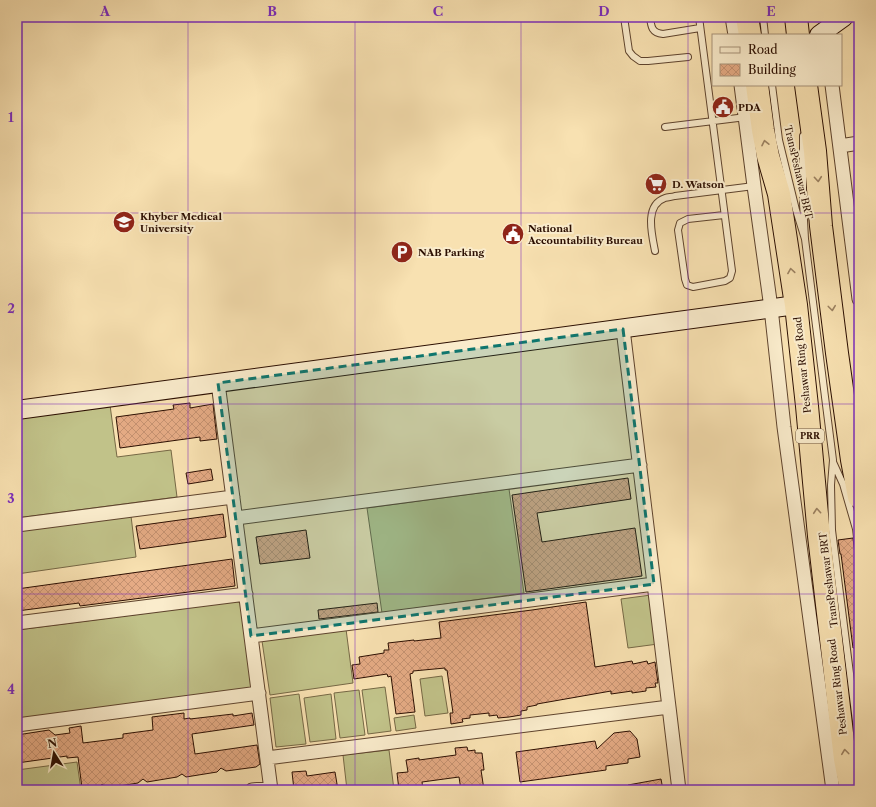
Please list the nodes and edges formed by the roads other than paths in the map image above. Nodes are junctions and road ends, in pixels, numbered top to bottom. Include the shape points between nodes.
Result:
1 (624, 17) edge
2 (650, 17) edge
3 (699, 17) edge
4 (732, 17) edge
5 (747, 17) edge
6 (763, 17) edge
7 (796, 17) edge
8 (844, 17) edge
9 (700, 28) junction
10 (823, 33) edge
11 (735, 34) edge
12 (750, 34) edge
13 (765, 34) edge
14 (798, 34) edge
15 (688, 57) dead end
16 (741, 86) edge
17 (757, 86) edge
18 (772, 86) edge
19 (806, 86) edge
20 (832, 86) edge
21 (746, 117) junction
22 (713, 121) junction
23 (665, 127) dead end
24 (802, 132) dead end
25 (859, 144) edge
26 (840, 146) junction
27 (754, 186) junction
28 (721, 190) junction
29 (724, 215) junction
30 (805, 239) junction
31 (654, 251) dead end
32 (857, 269) edge
33 (859, 299) edge
34 (796, 305) junction
35 (771, 308) junction
36 (622, 329) junction
37 (218, 383) junction
38 (17, 410) edge
39 (833, 460) junction
40 (640, 465) junction
41 (233, 497) junction
42 (859, 497) edge
43 (236, 518) junction
44 (17, 525) edge
45 (859, 554) edge
46 (654, 584) junction
47 (246, 594) junction
48 (17, 623) edge
49 (251, 636) junction
50 (259, 693) junction
51 (670, 707) junction
52 (17, 725) edge
53 (859, 745) edge
54 (267, 758) junction
55 (271, 789) edge
56 (252, 790) edge
57 (679, 790) edge
58 (833, 790) edge
59 (851, 790) edge

1 - 15 lane via 629,51 640,61
2 - 9 lane via 654,32 658,34
3 - 9 lane
4 - 11 street
5 - 12 highway
6 - 13 lane
7 - 14 highway
8 - 10 street
9 - 22 lane
16 - 21 street
34 -> 17 highway, Peshawar Ring Road / PRR via 779,194 768,156
18 - 30 lane, TransPeshawar BRT via 779,140
19 -> 42 highway via 836,345
20 - 26 street
21 - 22 lane
21 - 27 street
22 - 23 lane
22 - 28 lane
24 - 30 lane, TransPeshawar BRT
25 - 26 street
26 - 32 street
27 - 28 lane
27 - 35 street
28 - 29 lane
28 - 31 lane via 664,198 657,202 652,211 651,222
29 - 29 lane via 732,271 730,278 693,286 687,284 678,230 680,223 688,219
30 - 39 lane, TransPeshawar BRT
32 - 33 street
34 - 35 street
59 -> 34 highway, Peshawar Ring Road / PRR via 845,759 819,536
35 - 36 street
35 - 58 street via 785,435
36 - 37 street
36 - 40 street
37 - 38 street
37 - 41 street
39 - 45 lane, TransPeshawar BRT via 856,529
39 - 53 lane, TransPeshawar BRT via 832,530
40 - 43 street
40 - 46 street
41 - 43 street
41 - 44 street
43 - 47 street
46 - 49 street
46 - 51 street
47 - 48 street
47 - 49 street
49 - 50 street
50 - 52 street
50 - 54 street
51 - 54 street
51 - 57 street
54 - 55 street
55 - 56 street

